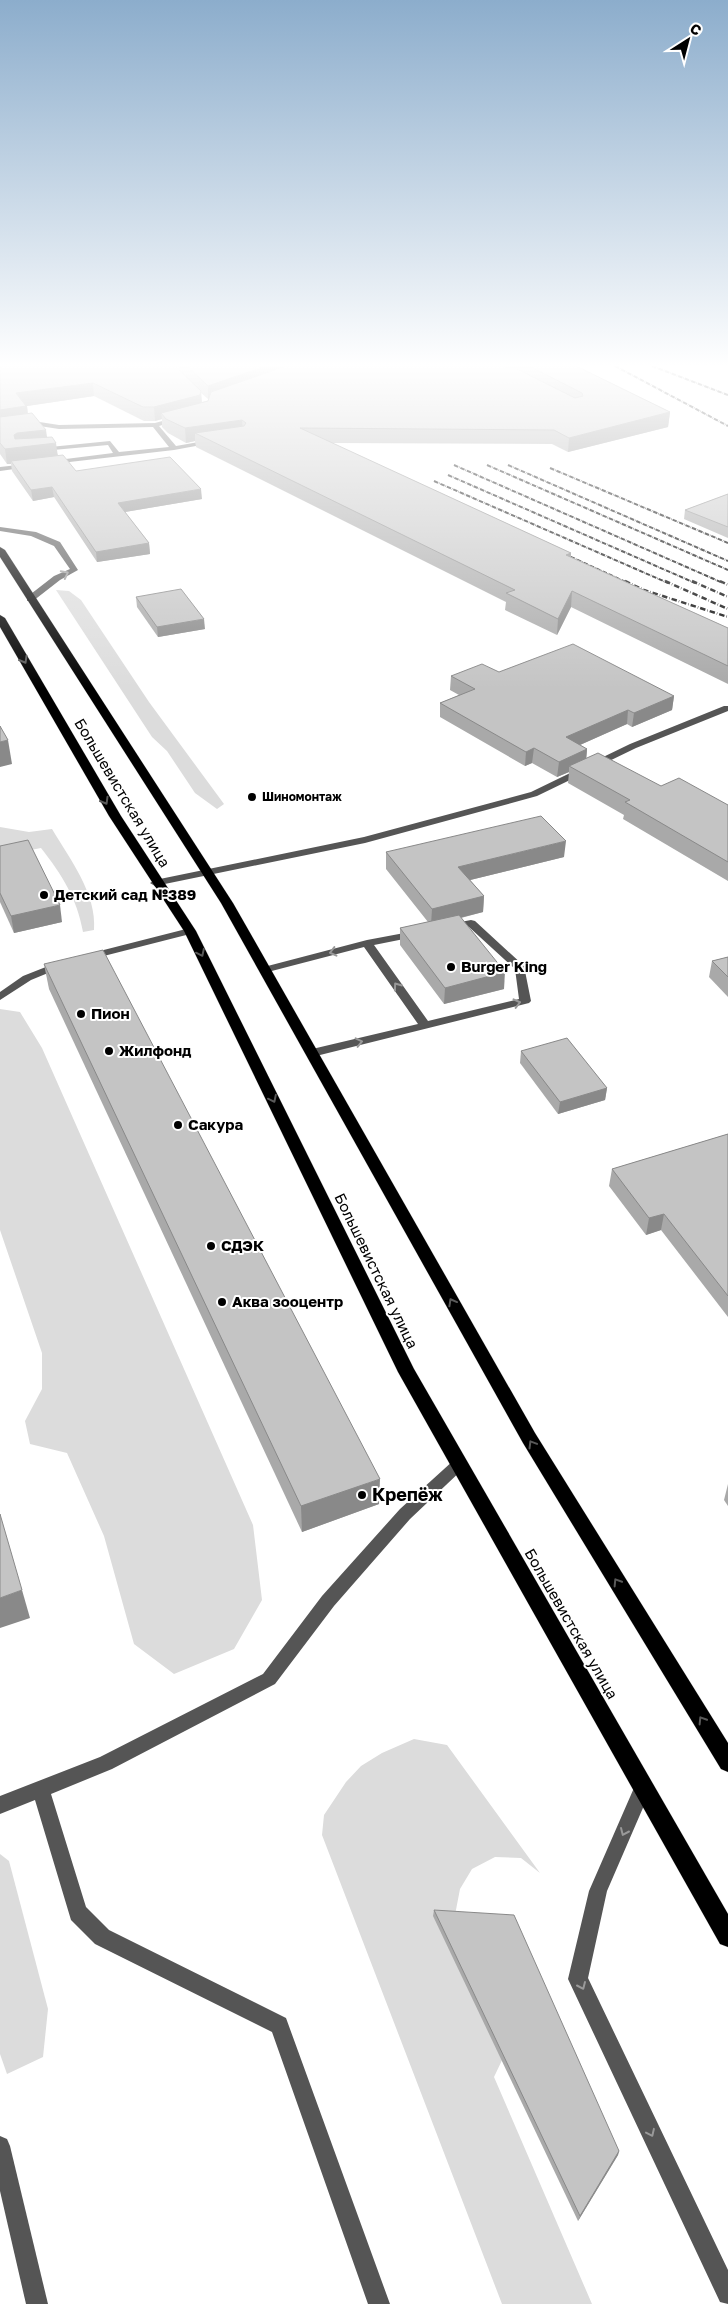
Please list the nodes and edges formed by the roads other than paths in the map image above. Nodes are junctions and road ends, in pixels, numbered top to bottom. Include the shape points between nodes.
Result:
1 (0, 529) edge
2 (0, 550) edge
3 (30, 599) junction
4 (0, 618) edge
5 (727, 708) edge
6 (207, 872) junction
7 (155, 883) junction
8 (190, 931) junction
9 (366, 944) junction
10 (264, 970) junction
11 (0, 997) edge
12 (425, 1025) junction
13 (312, 1053) junction
14 (459, 1464) junction
15 (728, 1762) edge
16 (643, 1787) junction
17 (41, 1791) junction
18 (0, 1805) edge
19 (728, 1936) edge
20 (0, 2146) edge
21 (728, 2294) edge
22 (38, 2304) edge
23 (379, 2304) edge

3 -> 1 street via 57,578 74,570 56,544 32,534
2 - 3 highway, Большевистская улица
3 - 6 highway, Большевистская улица
4 -> 7 highway, Большевистская улица
5 - 6 street via 633,746 534,794 365,840
6 - 7 street
6 - 10 highway, Большевистская улица
7 - 8 highway, Большевистская улица
8 - 11 street via 76,960 27,978
8 -> 14 highway, Большевистская улица via 407,1372
9 -> 10 street
12 -> 9 street
12 -> 9 street via 525,1001 520,968 471,923
10 - 13 highway, Большевистская улица
13 -> 12 street
15 -> 13 highway, Большевистская улица via 529,1438
14 - 16 highway, Большевистская улица
14 - 17 street via 398,1521 328,1601 268,1679 106,1763
16 - 19 highway, Большевистская улица
16 -> 21 street via 598,1891 578,1979
17 - 18 street
17 - 23 street via 78,1913 102,1937 279,2025
20 - 22 street

